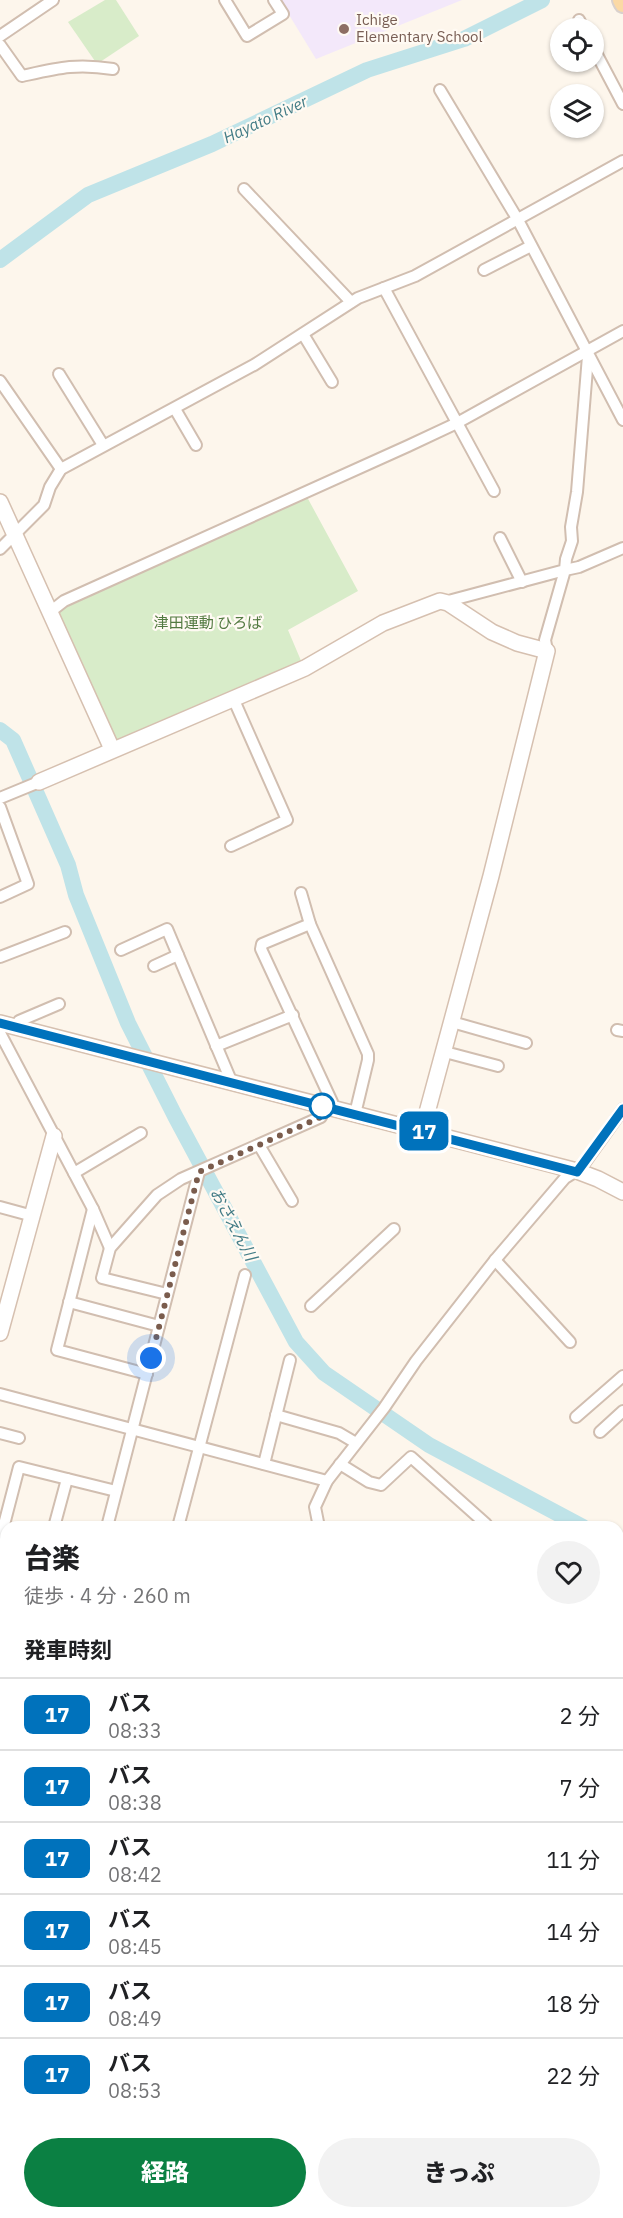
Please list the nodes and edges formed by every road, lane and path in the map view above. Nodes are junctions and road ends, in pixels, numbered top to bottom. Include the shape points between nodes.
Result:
1 (225, 0) edge
2 (274, 0) edge
3 (621, 0) edge
4 (48, 1) edge
5 (623, 4) edge
6 (0, 36) edge
7 (0, 45) edge
8 (604, 68) edge
9 (113, 69) dead end
10 (440, 90) dead end
11 (623, 104) edge
12 (623, 161) edge
13 (244, 189) dead end
14 (518, 219) junction
15 (531, 246) junction
16 (484, 270) dead end
17 (384, 288) junction
18 (351, 302) junction
19 (623, 331) edge
20 (303, 334) junction
21 (588, 353) junction
22 (59, 374) dead end
23 (0, 381) edge
24 (332, 382) dead end
25 (175, 409) junction
26 (623, 420) edge
27 (457, 423) junction
28 (103, 445) junction
29 (196, 445) dead end
30 (61, 469) junction
31 (494, 491) dead end
32 (0, 502) edge
33 (16, 536) junction
34 (500, 538) dead end
35 (623, 548) edge
36 (0, 549) edge
37 (565, 570) junction
38 (522, 582) junction
39 (448, 603) junction
40 (50, 612) junction
41 (547, 651) junction
42 (233, 698) junction
43 (112, 749) junction
44 (39, 782) joint
45 (0, 798) edge
46 (0, 807) edge
47 (231, 846) dead end
48 (301, 893) dead end
49 (0, 897) edge
50 (310, 924) junction
51 (65, 932) dead end
52 (121, 950) dead end
53 (178, 955) junction
54 (0, 957) edge
55 (154, 966) dead end
56 (59, 1004) dead end
57 (293, 1015) junction
58 (452, 1022) junction
59 (0, 1023) edge
60 (16, 1026) junction
61 (0, 1034) edge
62 (526, 1043) dead end
63 (216, 1046) junction
64 (445, 1052) junction
65 (498, 1066) dead end
66 (232, 1083) junction
67 (329, 1108) junction
68 (623, 1109) edge
69 (355, 1114) junction
70 (422, 1131) junction
71 (141, 1132) dead end
72 (54, 1137) junction
73 (259, 1145) junction
74 (199, 1172) junction
75 (577, 1172) junction
76 (74, 1173) junction
77 (623, 1192) edge
78 (292, 1201) dead end
79 (0, 1207) edge
80 (93, 1209) junction
81 (33, 1216) junction
82 (394, 1229) dead end
83 (110, 1248) junction
84 (495, 1260) junction
85 (245, 1275) dead end
86 (167, 1294) junction
87 (69, 1302) junction
88 (311, 1306) dead end
89 (159, 1326) junction
90 (0, 1333) edge
91 (570, 1342) dead end
92 (290, 1360) dead end
93 (147, 1374) junction
94 (623, 1376) edge
95 (0, 1394) edge
96 (623, 1411) edge
97 (276, 1414) junction
98 (576, 1417) dead end
99 (132, 1429) junction
100 (600, 1432) dead end
101 (0, 1433) edge
102 (19, 1438) dead end
103 (356, 1443) junction
104 (199, 1447) junction
105 (264, 1464) junction
106 (340, 1464) junction
107 (67, 1479) junction
108 (327, 1481) junction
109 (116, 1491) junction
110 (5, 1521) edge
111 (56, 1521) edge
112 (108, 1521) edge
113 (180, 1521) edge
114 (318, 1521) edge
115 (483, 1521) edge

1 - 2 street via 247,36 283,14
3 - 5 main road
4 - 6 street
7 - 9 street via 22,76 86,65
8 - 11 street
10 - 14 street
12 - 14 street
13 - 18 street
14 - 15 street
14 - 17 street via 415,276
15 - 16 street
15 - 21 street
17 - 18 street
17 - 27 street
18 - 20 street
19 - 21 street
20 - 24 street
20 - 25 street
21 - 26 street
21 - 27 street
21 - 37 street via 572,541
22 - 28 street
23 - 30 street
25 - 28 street
25 - 29 street
27 - 31 street
27 - 40 street via 64,601
28 - 30 street
30 - 33 street via 44,505
32 - 33 street
33 - 36 street
33 - 40 street
34 - 38 street
35 - 37 street
37 - 38 street
37 - 41 street via 544,639
38 - 39 street
39 - 41 street via 492,632
39 - 42 street via 440,601 398,616 305,668
40 - 43 street
41 - 58 street
42 - 43 street
42 - 47 street via 287,820
43 - 44 street
44 - 45 street
46 - 49 street via 28,884
48 - 50 street
50 - 57 street via 262,944 261,949
50 - 69 street via 368,1054
51 - 54 street
52 - 53 street via 167,929
53 - 55 street
53 - 63 street
56 - 60 street via 19,1021
57 - 63 street
57 - 67 street
58 - 62 street
58 - 64 street
59 - 60 street
60 - 66 street
61 - 72 street
63 - 66 street
64 - 65 street
64 - 70 street
66 - 67 street
67 - 69 street
67 - 73 street via 321,1117
68 - 75 street
69 - 70 street
70 - 75 street
71 - 76 street
72 - 76 street
72 - 81 street
73 - 74 street
73 - 78 street
74 - 83 street via 157,1195
74 - 86 street
75 - 77 street
75 - 84 street via 565,1178
76 - 80 street
79 - 81 street
80 - 83 street
80 - 87 street
81 - 90 street
82 - 88 street
83 - 86 street via 102,1278
84 - 91 street
84 - 103 street
85 - 104 street
86 - 89 street
87 - 89 street
87 - 93 street via 57,1350
89 - 93 street
92 - 97 street
93 - 99 street
94 - 98 street
95 - 99 street
96 - 100 street
97 - 103 street via 339,1433
97 - 105 street
99 - 104 street
99 - 109 street
101 - 102 street
103 - 106 street
104 - 105 street
104 - 113 street
105 - 108 street
106 - 108 street
106 - 115 street via 381,1485 411,1457
107 - 109 street
107 - 110 street via 19,1467
107 - 111 street
108 - 114 street via 315,1506
109 - 112 street

